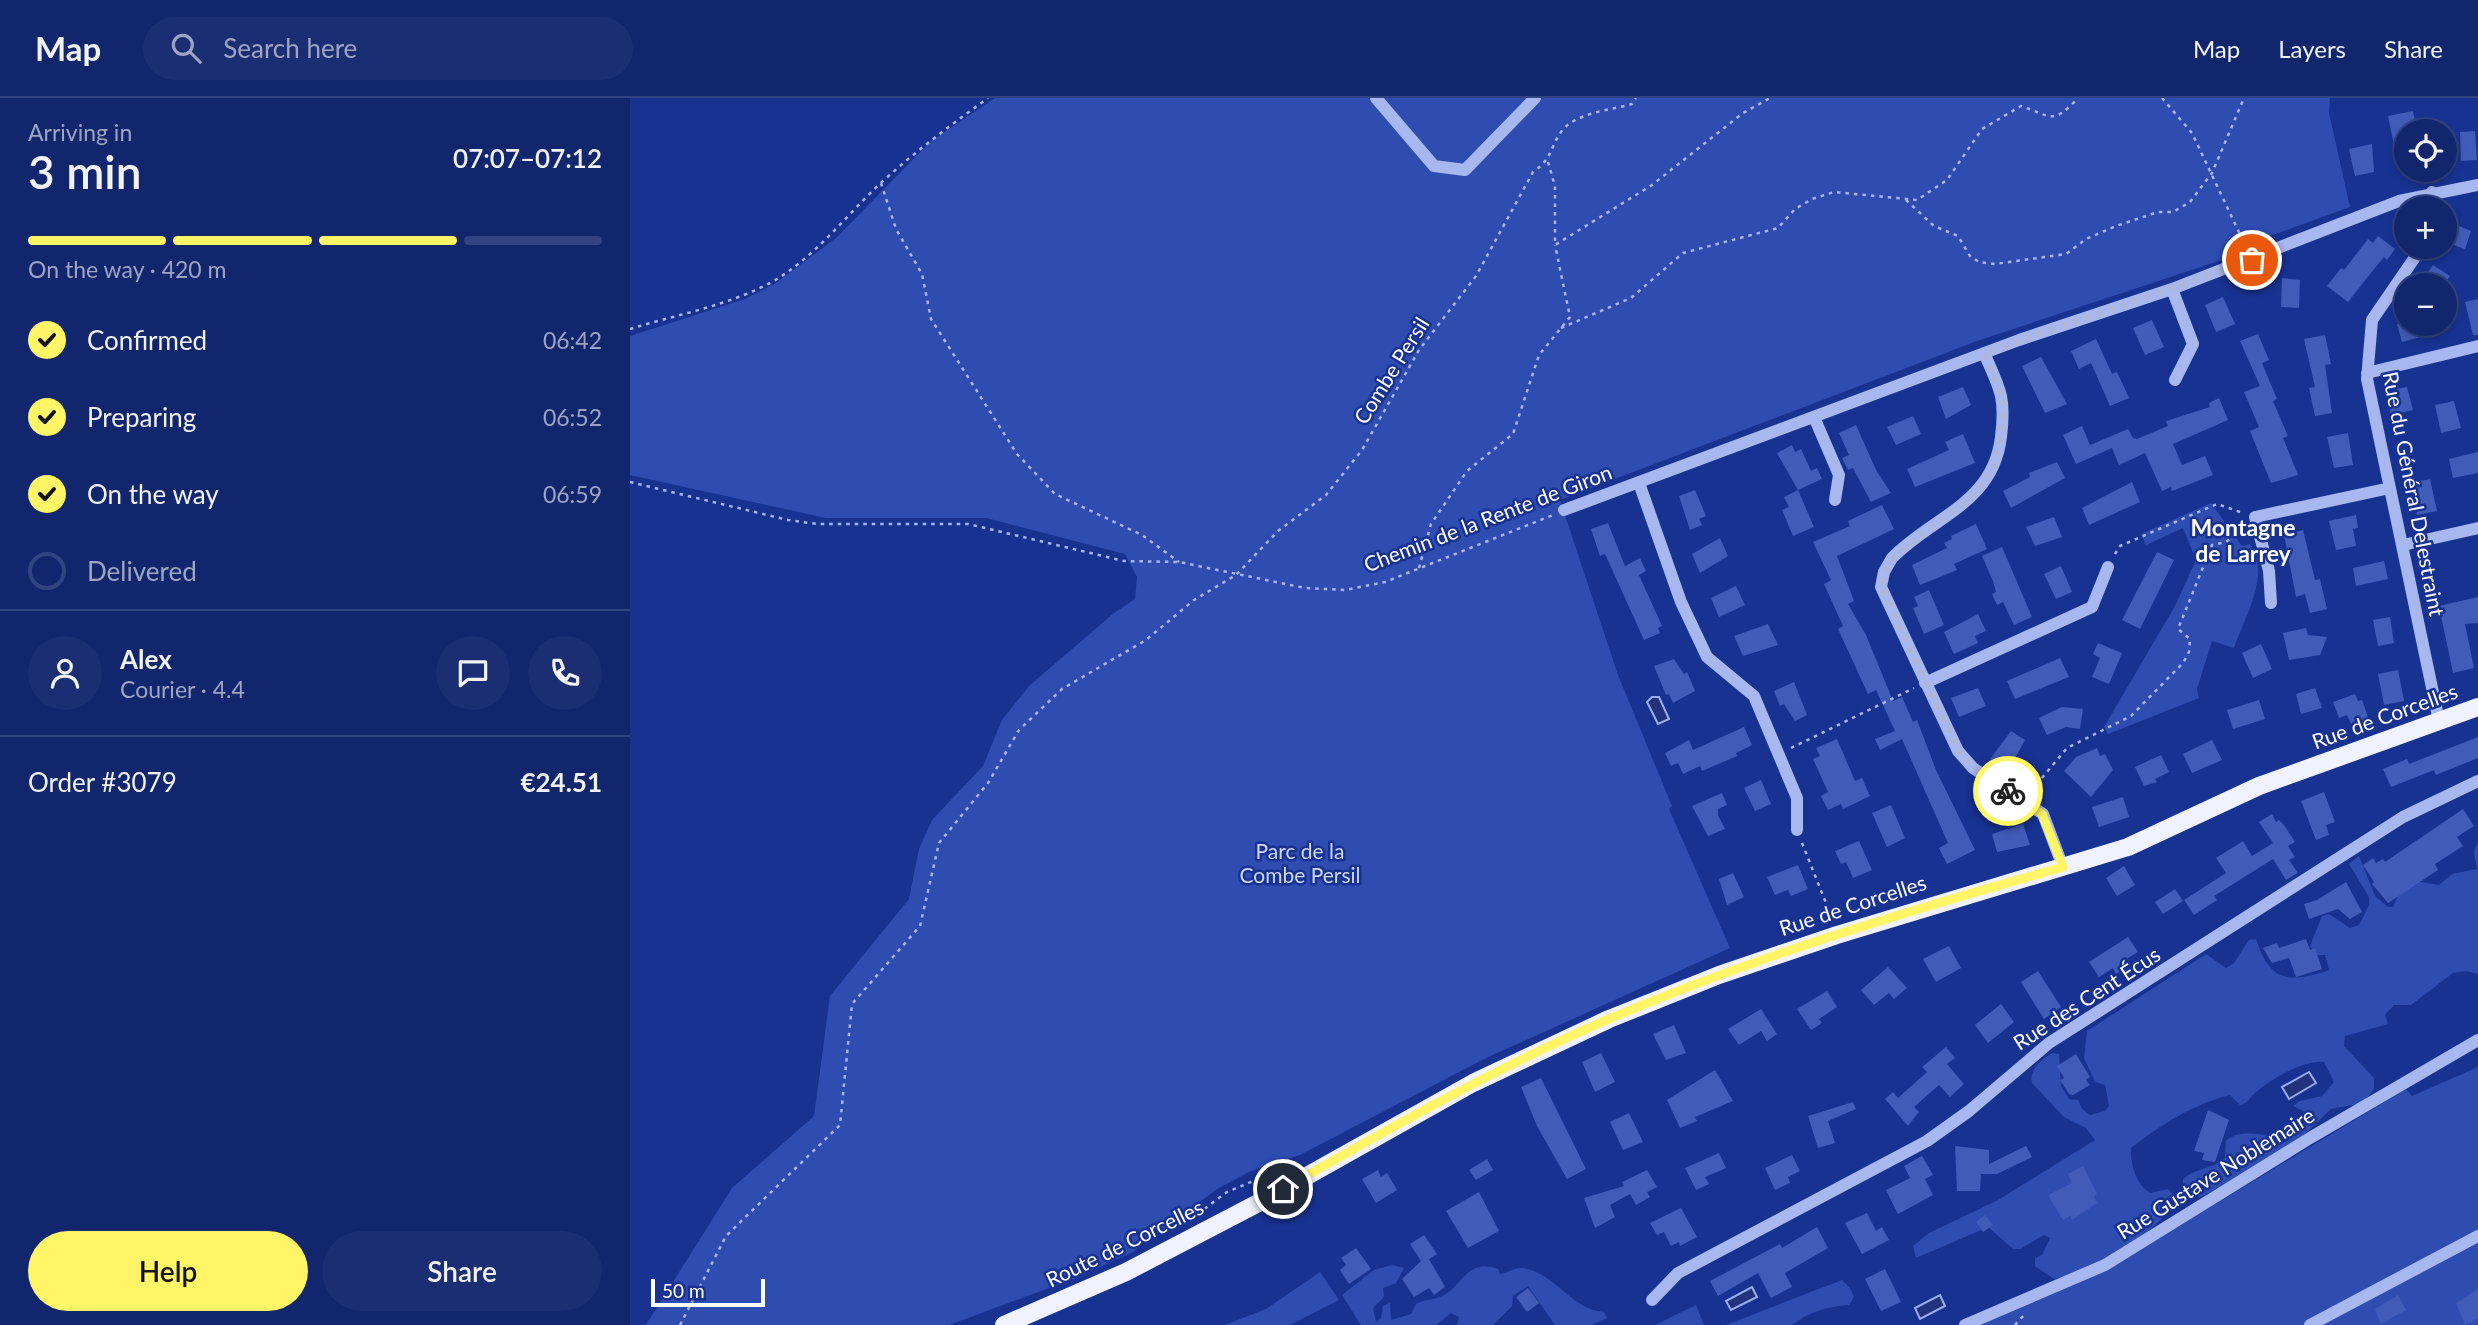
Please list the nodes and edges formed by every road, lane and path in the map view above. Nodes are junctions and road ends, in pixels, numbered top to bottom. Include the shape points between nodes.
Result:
1 (988, 98) edge
2 (1376, 98) edge
3 (1535, 98) edge
4 (1636, 98) edge
5 (1770, 98) edge
6 (2078, 98) edge
7 (2162, 98) edge
8 (2244, 98) edge
9 (1548, 162) junction
10 (2212, 173) junction
11 (881, 183) junction
12 (2478, 185) edge
13 (2432, 192) junction
14 (2432, 196) edge
15 (1906, 200) junction
16 (1555, 245) junction
17 (2414, 259) edge
18 (2252, 260) junction
19 (2172, 289) junction
20 (1561, 328) junction
21 (630, 329) edge
22 (2478, 346) edge
23 (1984, 353) junction
24 (2367, 373) junction
25 (2175, 380) dead end
26 (1814, 417) junction
27 (630, 482) edge
28 (1639, 483) junction
29 (2390, 488) junction
30 (1835, 500) dead end
31 (1564, 510) joint
32 (2255, 517) junction
33 (2478, 528) edge
34 (2403, 545) junction
35 (1179, 562) junction
36 (2108, 566) joint
37 (1419, 569) junction
38 (1236, 575) junction
39 (2271, 603) dead end
40 (1925, 683) junction
41 (2478, 707) edge
42 (2439, 721) junction
43 (1778, 753) junction
44 (2478, 781) edge
45 (2023, 800) junction
46 (1797, 830) joint
47 (2063, 867) junction
48 (1837, 935) junction
49 (2478, 1040) edge
50 (1264, 1200) joint
51 (2478, 1236) edge
52 (1652, 1300) dead end
53 (680, 1325) edge
54 (1004, 1325) edge
55 (1965, 1325) edge
56 (2310, 1325) edge

1 - 11 path
2 - 3 street via 1434,166 1465,170
4 - 9 path, Combe Persil via 1632,104 1576,120 1562,131
5 - 16 path via 1743,113 1652,185
6 - 15 path via 2058,116 2046,118 2021,106 1982,129 1947,180 1917,200
7 - 10 path via 2192,134
8 - 10 path
9 - 16 path via 1555,186
9 - 38 path, Combe Persil via 1533,172 1476,276 1419,350 1362,450 1326,495 1278,531
10 - 15 path via 2190,202 2173,212 2128,221 2086,239 2066,254 1995,264 1970,256 1958,236 1934,226
10 - 18 path
11 - 21 path via 832,235 776,280 717,304
11 - 35 path via 896,229 922,274 931,319 1017,454 1055,494 1142,535
12 - 13 street, Chemin de la Rente de Giron
13 - 14 street
13 - 18 street, Chemin de la Rente de Giron
15 - 20 path via 1834,192 1812,199 1777,228 1684,253 1631,298
16 - 20 path via 1570,317
17 - 24 street, Rue du Général Delestraint via 2372,320
18 - 19 street, Chemin de la Rente de Giron
19 - 23 street, Chemin de la Rente de Giron
19 - 25 street via 2193,344
20 - 37 path via 1539,355 1513,434 1467,471 1431,524
22 - 24 street
23 - 26 street, Chemin de la Rente de Giron
23 - 40 street via 2004,404 1995,465 1971,497 1896,554 1882,579 1884,595
24 - 29 street, Rue du Général Delestraint
26 - 28 street, Chemin de la Rente de Giron
26 - 30 street via 1839,475
27 - 35 path, Chemin de la Rente de Giron via 798,521 968,524 1124,561
28 - 31 street, Chemin de la Rente de Giron
28 - 43 street via 1681,602 1707,657 1754,696
29 - 32 street
29 - 34 street, Rue du Général Delestraint
31 - 37 path, Chemin de la Rente de Giron
32 - 36 path via 2217,504 2120,546
32 - 39 street via 2269,570
32 - 45 path via 2226,542 2212,545 2178,629 2190,639 2183,663 2131,716 2067,748
33 - 34 street
34 - 42 street, Rue du Général Delestraint
35 - 38 path, Chemin de la Rente de Giron
36 - 40 street via 2092,607
37 - 38 path, Chemin de la Rente de Giron via 1345,590
38 - 53 path, Combe Persil via 1194,600 1146,639 1062,689 1019,730 988,783 939,843 920,926 852,1004 840,1125 726,1236
40 - 43 path
40 - 45 street via 1962,757
41 - 42 main road, Rue de Corcelles
42 - 47 main road, Rue de Corcelles via 2259,786 2152,838
43 - 46 street via 1797,798
44 - 52 street, Rue des Cent Écus via 2403,817 2049,1043 1947,1129 1678,1273
45 - 47 street via 2047,821
46 - 48 path
47 - 48 main road, Rue de Corcelles
48 - 50 main road, Rue de Corcelles via 1663,996 1514,1062
49 - 55 street, Rue Gustave Noblemaire via 2105,1265
50 - 54 main road, Route de Corcelles via 1126,1272
51 - 56 street

